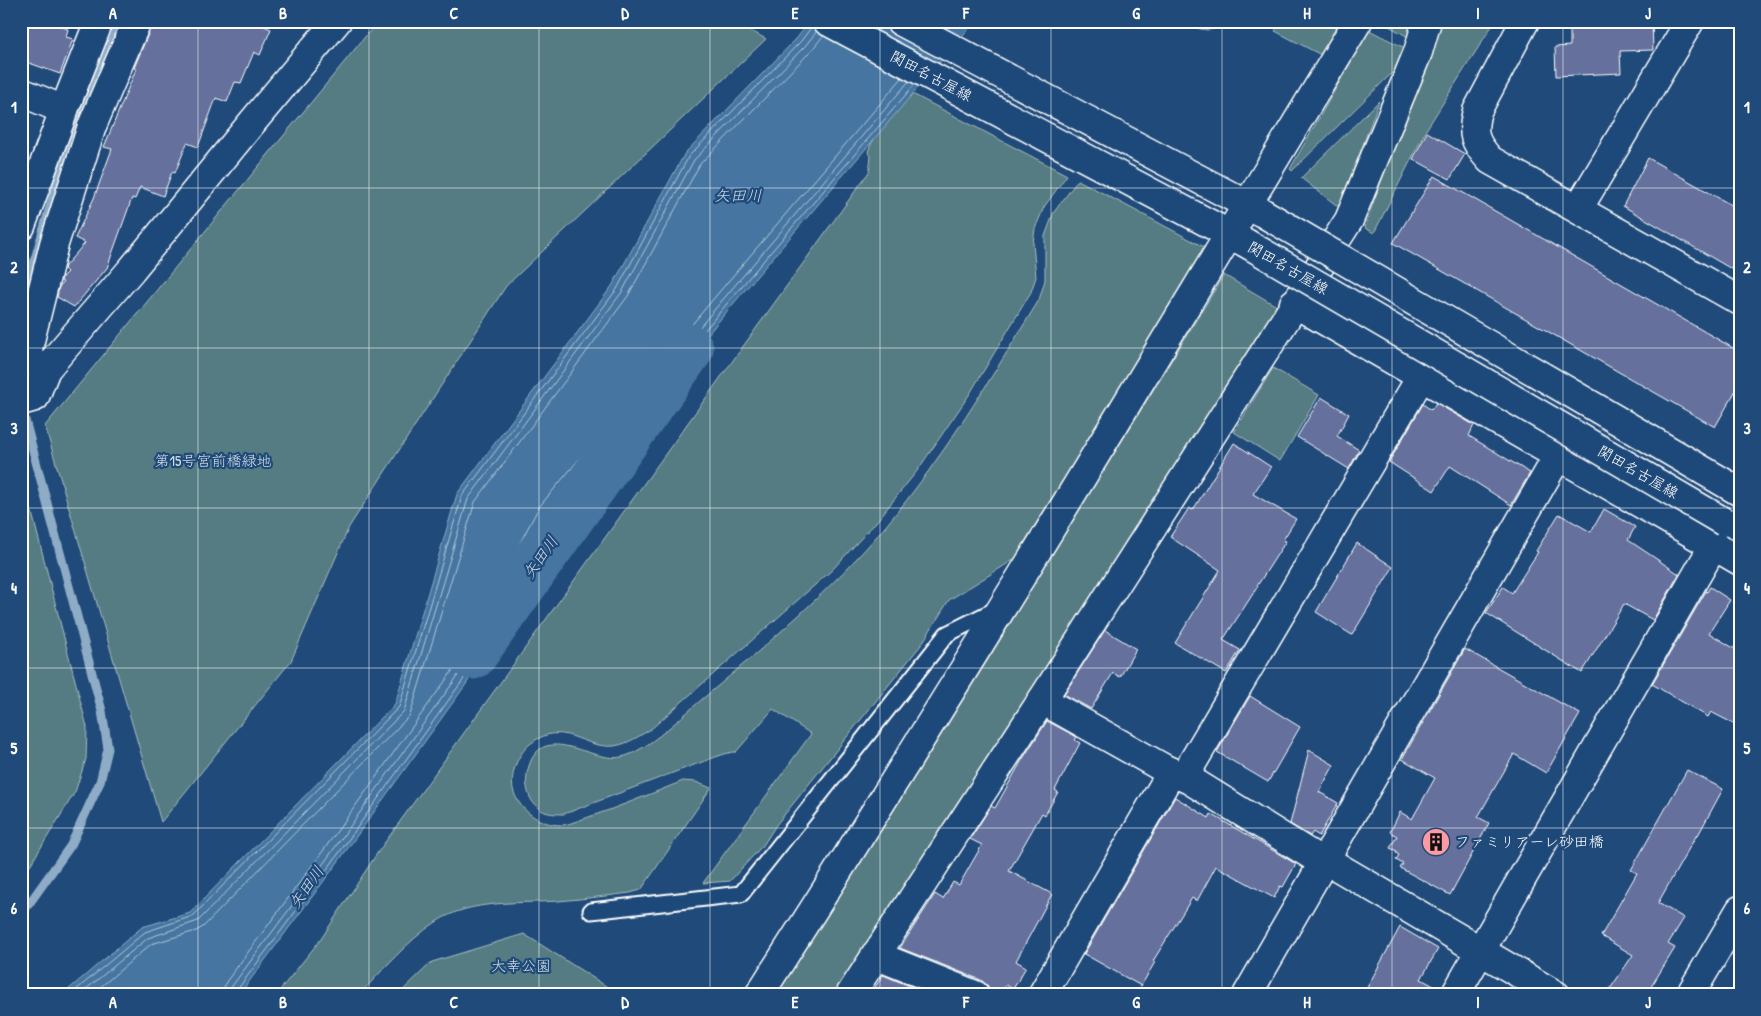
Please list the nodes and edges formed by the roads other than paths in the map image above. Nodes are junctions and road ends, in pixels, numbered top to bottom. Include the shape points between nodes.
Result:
1 (99, 21) edge
2 (137, 21) edge
3 (338, 21) edge
4 (827, 21) edge
5 (900, 21) edge
6 (1358, 21) edge
7 (1427, 21) edge
8 (1525, 21) edge
9 (1690, 21) edge
10 (21, 92) edge
11 (64, 110) junction
12 (1248, 204) junction
13 (1578, 209) junction
14 (21, 226) edge
15 (1230, 234) junction
16 (1740, 301) edge
17 (1294, 303) junction
18 (46, 368) junction
19 (1421, 377) junction
20 (28, 399) edge
21 (1558, 456) junction
22 (1740, 492) edge
23 (1726, 533) edge
24 (1740, 561) edge
25 (1002, 607) junction
26 (1042, 700) junction
27 (1180, 775) junction
28 (1326, 860) junction
29 (1740, 910) edge
30 (591, 911) dead end
31 (1482, 950) junction
32 (875, 955) junction
33 (758, 995) edge
34 (850, 995) edge
35 (975, 995) edge
36 (1042, 995) edge
37 (1247, 995) edge
38 (1455, 995) edge
39 (1556, 995) edge
40 (1690, 995) edge

1 - 11 street
2 - 18 street via 92,126 54,244 26,357
3 - 18 street
4 - 15 street, 関田名古屋線
5 - 12 street
6 - 12 street
7 - 17 street via 1418,52 1349,220
8 - 13 street via 1477,111 1473,126 1478,147 1490,160
9 - 13 street
10 - 11 street
11 - 14 street
12 - 15 street
12 - 22 street, bridge
13 - 16 street
15 - 23 street, 関田名古屋線, bridge
15 - 25 street
17 - 19 street
17 - 26 street
18 - 20 street
19 - 21 street
19 - 27 street via 1188,770
21 - 23 street
21 - 28 street
23 - 24 street
23 - 31 street
25 - 30 lane via 947,634 741,894
25 - 33 street
26 - 27 street
26 - 32 street
27 - 28 street via 1316,858
27 - 36 street via 1168,778
28 - 31 street
28 - 37 street
29 - 40 street
31 - 38 street
31 - 39 street
32 - 34 street
32 - 35 street

